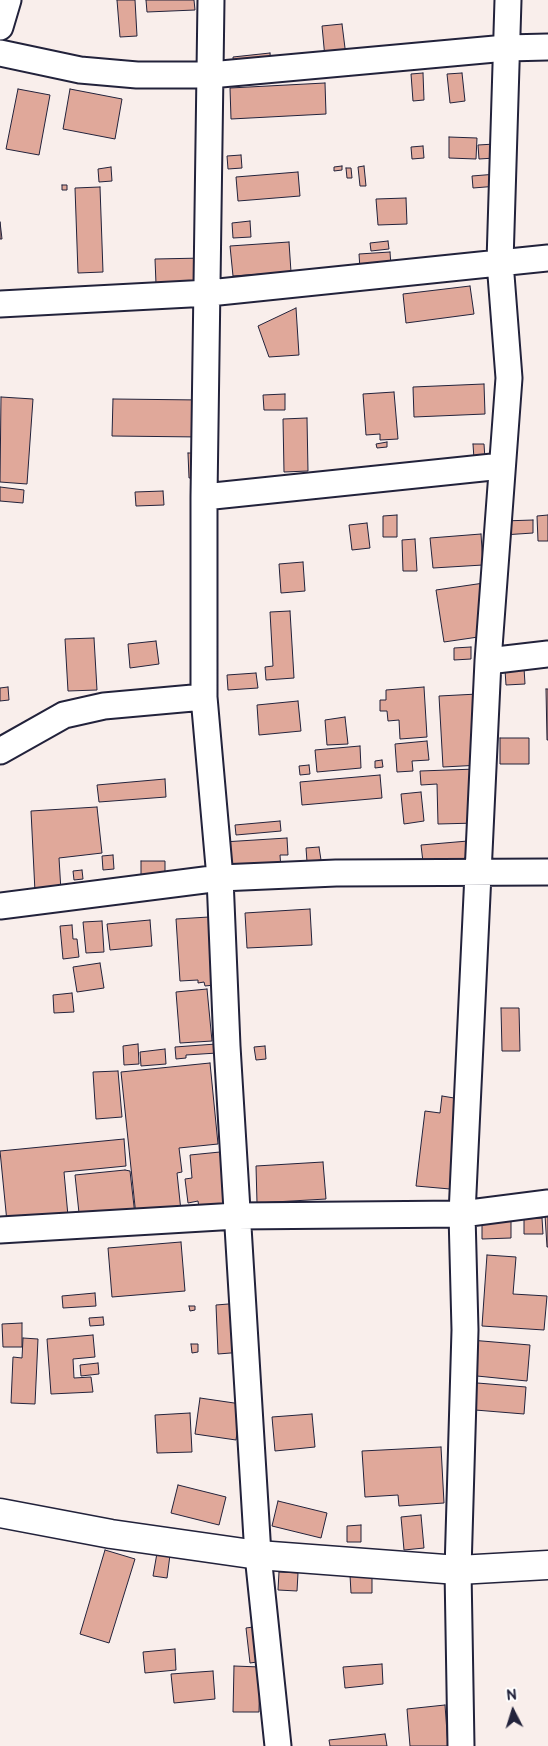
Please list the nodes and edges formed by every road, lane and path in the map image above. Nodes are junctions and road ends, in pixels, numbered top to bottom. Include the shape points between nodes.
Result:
1 (8, 0) edge
2 (211, 0) edge
3 (508, 0) edge
4 (0, 27) edge
5 (548, 47) edge
6 (506, 48) junction
7 (0, 53) edge
8 (210, 75) junction
9 (548, 258) edge
10 (500, 262) junction
11 (209, 293) junction
12 (0, 304) edge
13 (502, 466) junction
14 (204, 497) junction
15 (548, 654) edge
16 (488, 661) junction
17 (204, 697) junction
18 (0, 752) edge
19 (548, 872) edge
20 (478, 874) junction
21 (220, 878) junction
22 (0, 906) edge
23 (548, 1202) edge
24 (462, 1214) junction
25 (237, 1216) junction
26 (0, 1230) edge
27 (0, 1513) edge
28 (258, 1555) junction
29 (548, 1565) edge
30 (458, 1570) junction
31 (278, 1746) edge
32 (461, 1746) edge

1 - 4 street
2 - 8 street
3 - 6 street
5 - 6 street
6 - 8 street
6 - 10 street
7 - 8 street via 80,70 137,75
8 - 11 street
9 - 10 street
10 - 11 street
10 - 13 street via 509,378
11 - 12 street
11 - 14 street
13 - 14 street
13 - 16 street
14 - 17 street
15 - 16 street
16 - 20 street
17 - 18 street via 104,706 64,715
17 - 21 street
19 - 20 street
20 - 21 street via 336,873
20 - 24 street
21 - 22 street
21 - 25 street
23 - 24 street
24 - 25 street
24 - 30 street via 465,1330
25 - 26 street
25 - 28 street
27 - 28 main road via 111,1534
28 - 30 main road
28 - 31 street
29 - 30 main road
30 - 32 street

